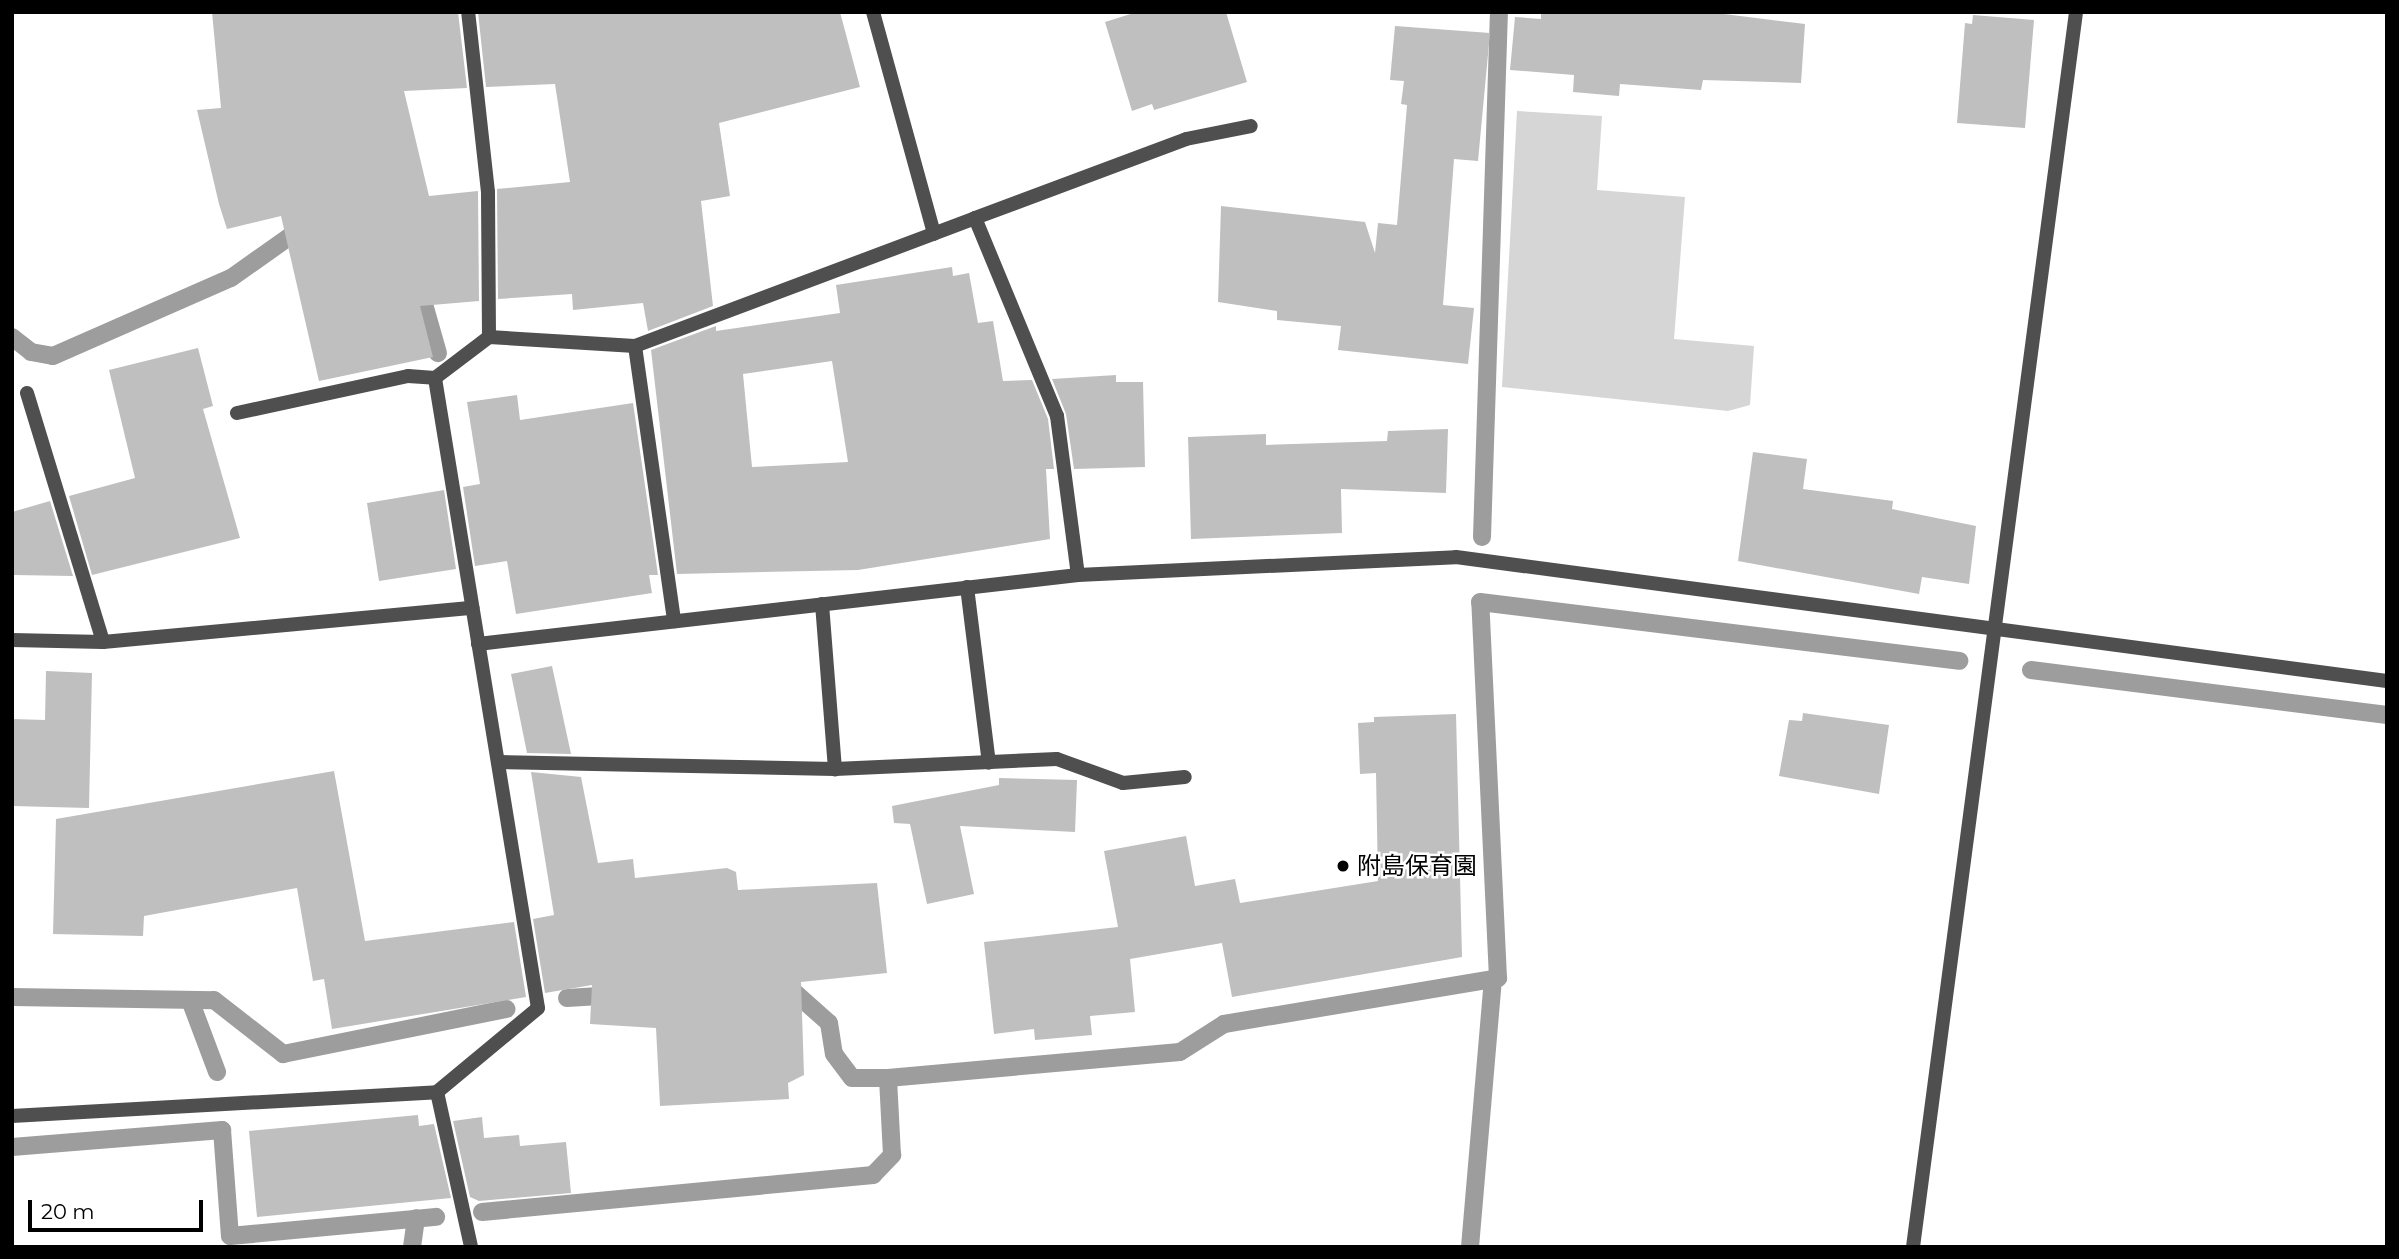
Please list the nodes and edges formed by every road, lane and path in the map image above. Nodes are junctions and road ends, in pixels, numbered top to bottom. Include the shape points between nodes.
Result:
1 (468, 12) edge
2 (873, 12) edge
3 (2076, 12) edge
4 (1251, 126) dead end
5 (975, 218) junction
6 (934, 234) junction
7 (489, 337) junction
8 (635, 346) junction
9 (435, 378) junction
10 (27, 393) dead end
11 (237, 413) dead end
12 (1078, 575) junction
13 (967, 587) junction
14 (822, 604) junction
15 (472, 608) junction
16 (674, 621) junction
17 (1995, 633) junction
18 (12, 640) edge
19 (103, 642) junction
20 (478, 644) junction
21 (2387, 681) edge
22 (498, 762) junction
23 (989, 763) junction
24 (835, 769) junction
25 (1185, 777) dead end
26 (437, 1092) junction
27 (12, 1116) edge
28 (471, 1247) edge
29 (1913, 1247) edge

1 - 7 street via 488,192
2 - 6 street
3 - 17 street
4 - 5 street via 1186,139
5 - 6 street
5 - 12 street via 1057,416
6 - 8 street
7 - 8 street
7 - 9 street
8 - 16 street
9 - 11 street via 408,376
9 - 15 street
10 - 19 street
12 - 13 street
12 - 17 street via 1456,557
13 - 14 street
13 - 23 street
14 - 16 street
14 - 24 street
15 - 19 street
15 - 20 street
16 - 20 street
17 - 21 street
17 - 29 street
18 - 19 street
20 - 22 street
22 - 24 street
22 - 26 street via 538,1008
23 - 24 street
23 - 25 street via 1057,759 1123,783
26 - 27 street
26 - 28 street

